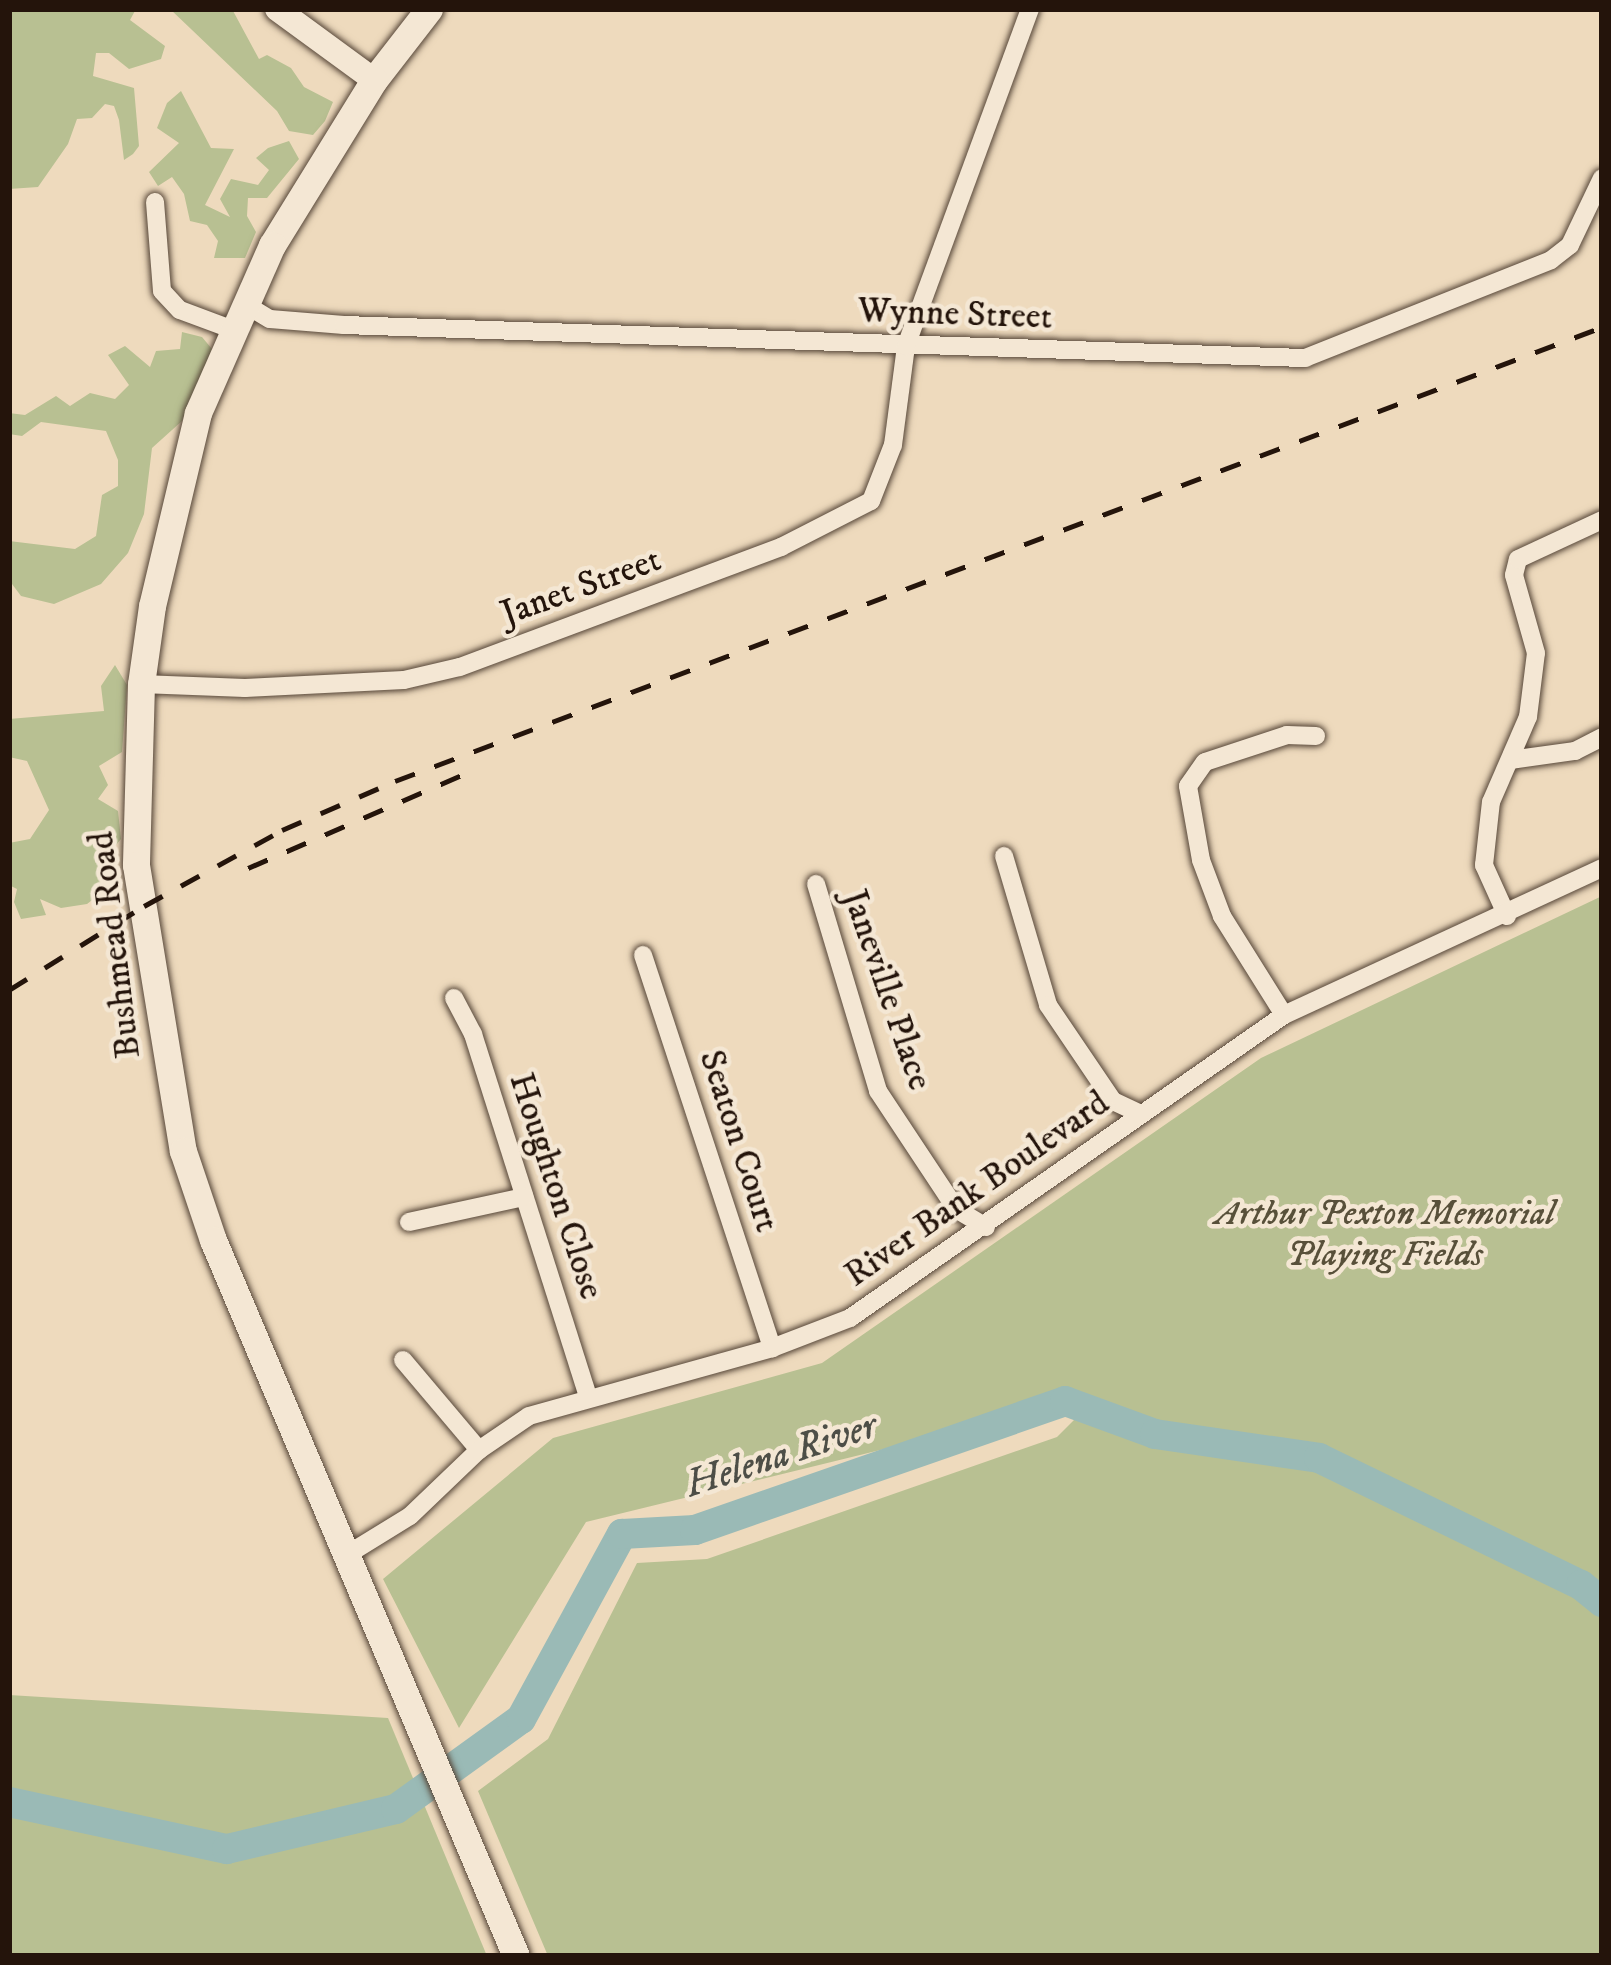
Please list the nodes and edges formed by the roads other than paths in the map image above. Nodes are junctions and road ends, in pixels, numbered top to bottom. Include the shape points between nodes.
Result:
1 (277, 9) edge
2 (429, 9) edge
3 (1030, 9) edge
4 (374, 80) junction
5 (1602, 178) edge
6 (154, 202) dead end
7 (243, 303) junction
8 (231, 329) junction
9 (906, 346) junction
10 (1602, 520) edge
11 (142, 685) junction
12 (1316, 736) dead end
13 (1602, 737) edge
14 (1510, 760) junction
15 (1004, 856) dead end
16 (1602, 868) edge
17 (816, 884) dead end
18 (1507, 916) junction
19 (643, 955) dead end
20 (454, 998) dead end
21 (1284, 1016) junction
22 (1141, 1114) junction
23 (524, 1197) junction
24 (409, 1222) dead end
25 (986, 1227) junction
26 (772, 1348) junction
27 (403, 1360) dead end
28 (588, 1396) junction
29 (479, 1450) junction
30 (345, 1556) junction
31 (516, 1956) edge

1 - 4 street
2 - 4 main road, Bushmead Road
3 - 9 street, Janet Street
4 - 7 main road, Bushmead Road
5 - 9 street, Wynne Street via 1570,245 1551,260 1305,358
6 - 8 street via 162,292 180,310
7 - 8 main road, Bushmead Road
7 - 9 street, Wynne Street via 270,319 344,325
8 - 11 main road, Bushmead Road via 172,509
9 - 11 street, Janet Street via 892,445 871,501 781,548 460,667 404,680
10 - 14 street via 1518,559 1515,590 1537,653 1528,717
11 - 30 main road, Bushmead Road via 136,865 183,1151 244,1322
12 - 21 street via 1287,735 1205,762 1188,786 1201,860 1222,916
13 - 14 street via 1575,751
14 - 18 street via 1491,802 1484,865
15 - 22 street via 1048,1005 1113,1101
16 - 18 street, River Bank Boulevard
17 - 25 street, Janeville Place via 878,1090 956,1209
18 - 21 street, River Bank Boulevard
19 - 26 street, Seaton Court
20 - 23 street, Houghton Close
21 - 22 street, River Bank Boulevard
22 - 25 street, River Bank Boulevard
23 - 24 street
23 - 28 street, Houghton Close
25 - 26 street, River Bank Boulevard via 850,1318
26 - 28 street, River Bank Boulevard
27 - 29 street
28 - 29 street, River Bank Boulevard via 529,1416
29 - 30 street, River Bank Boulevard via 410,1516
30 - 31 main road, Bushmead Road

